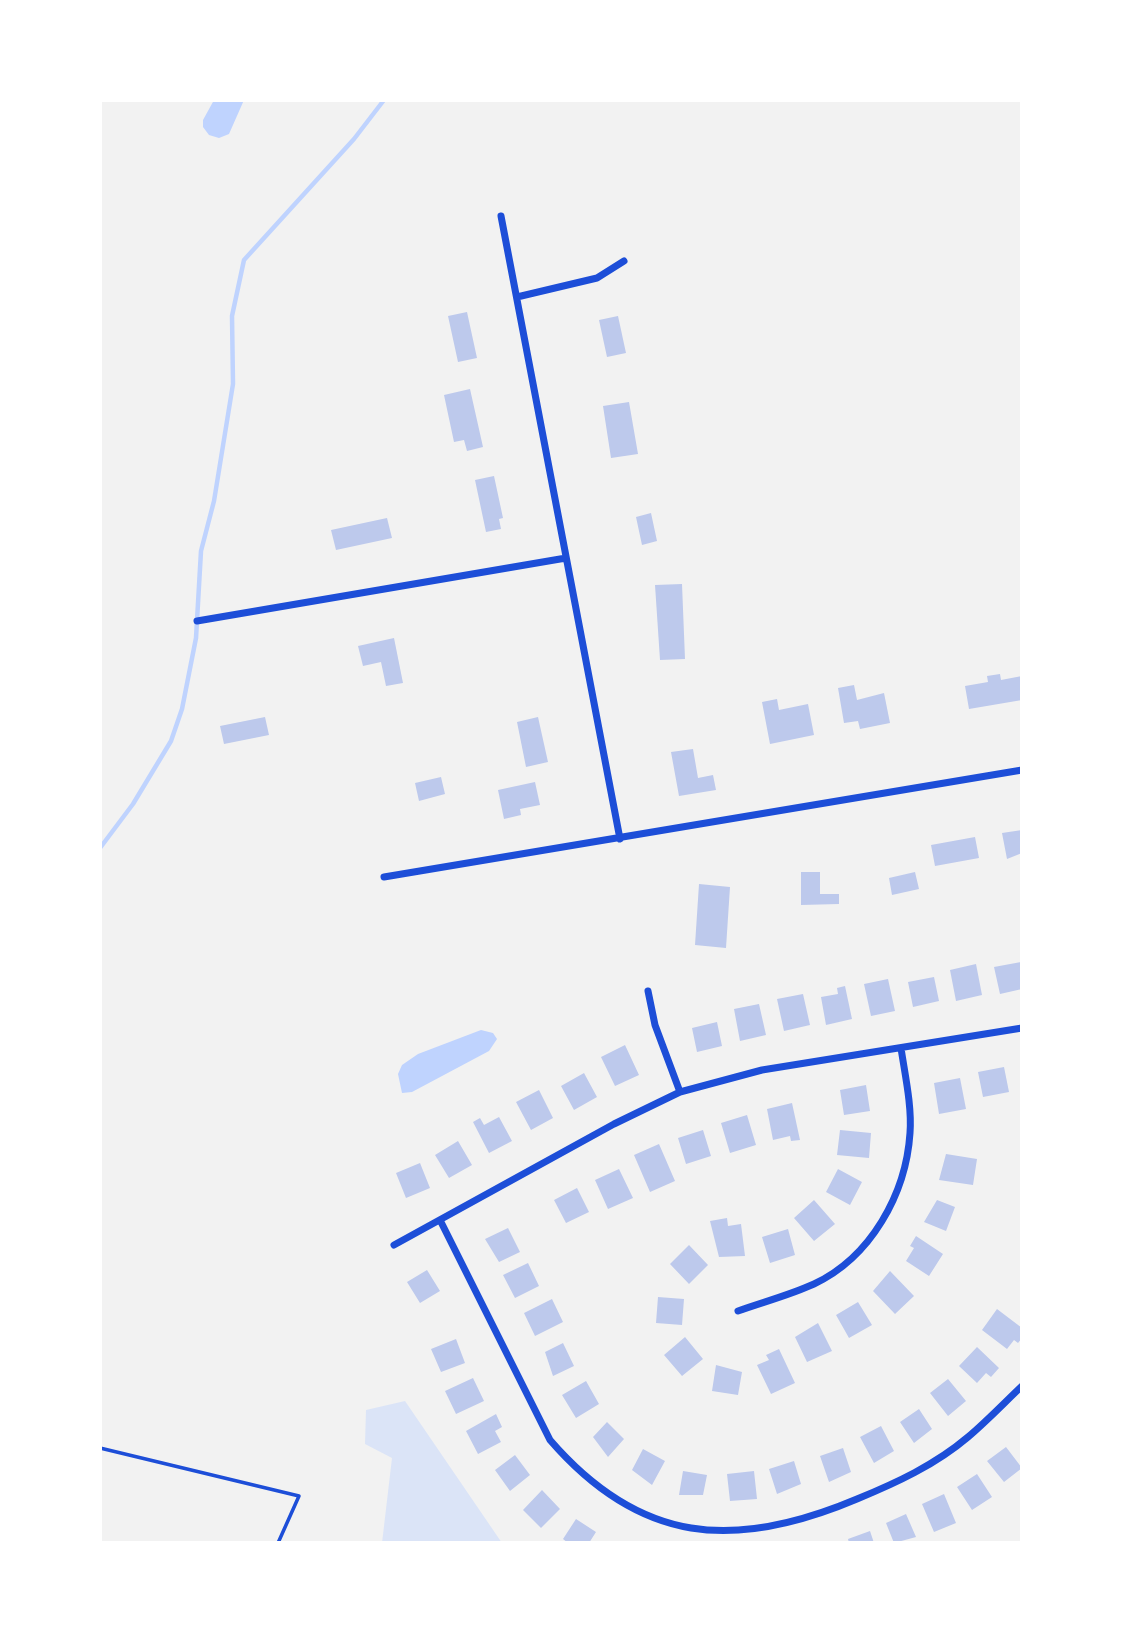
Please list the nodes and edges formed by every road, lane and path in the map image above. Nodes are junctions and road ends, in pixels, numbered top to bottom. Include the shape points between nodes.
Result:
1 (501, 216) dead end
2 (624, 261) dead end
3 (517, 297) junction
4 (566, 558) junction
5 (197, 621) dead end
6 (1022, 770) edge
7 (620, 839) junction
8 (384, 877) dead end
9 (648, 991) dead end
10 (1022, 1028) edge
11 (901, 1048) junction
12 (680, 1092) junction
13 (440, 1222) junction
14 (394, 1245) dead end
15 (738, 1311) dead end
16 (1022, 1386) edge
17 (100, 1448) edge
18 (278, 1543) edge

1 - 3 street
2 - 3 street via 597,278
3 - 4 street
4 - 5 street
4 - 7 street
6 - 7 street
7 - 8 street
9 - 12 street via 655,1025
10 - 11 street
11 - 12 street via 762,1070
11 - 15 street via 911,1131 904,1173 888,1213 857,1254 836,1270 814,1283
12 - 13 street
13 - 14 street
13 - 16 street via 550,1440 599,1490 626,1507 685,1528 733,1531 781,1526 827,1512 934,1461 967,1438
17 - 18 lane via 299,1496

